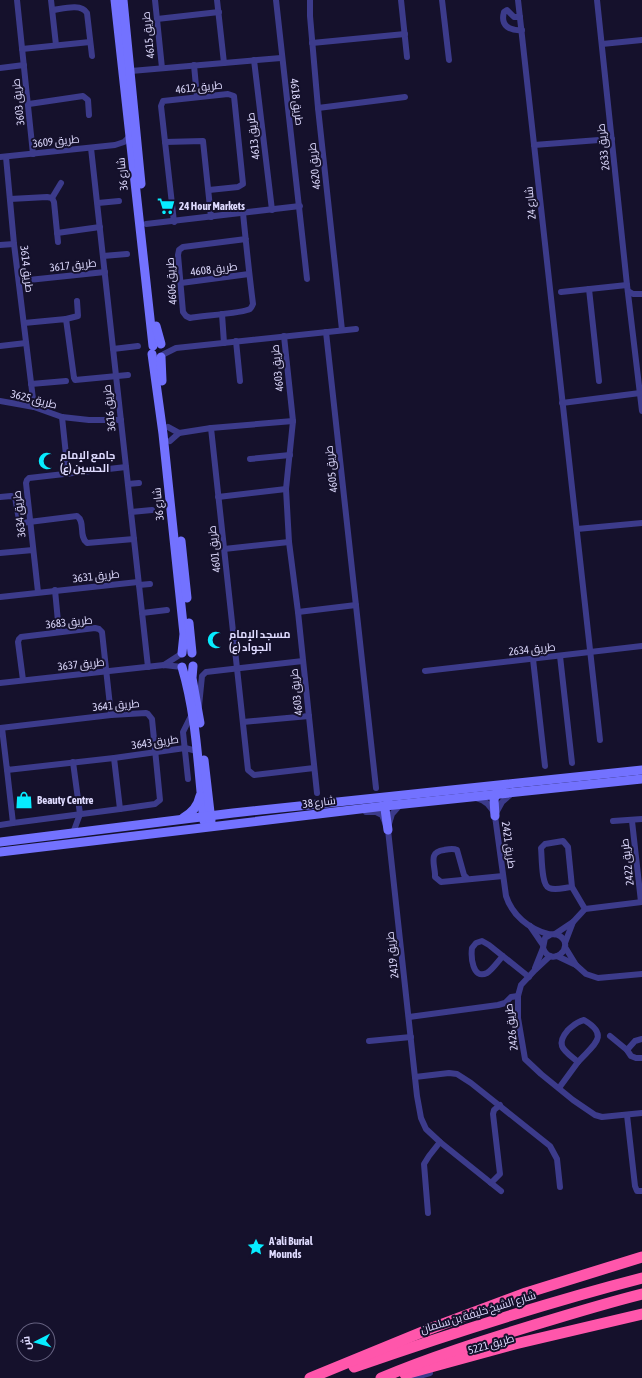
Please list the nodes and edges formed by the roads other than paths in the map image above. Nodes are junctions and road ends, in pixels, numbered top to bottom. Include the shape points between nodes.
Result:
1 (17, 0) edge
2 (51, 0) edge
3 (115, 0) edge
4 (123, 0) edge
5 (155, 0) edge
6 (217, 0) edge
7 (276, 0) edge
8 (310, 0) edge
9 (400, 0) edge
10 (442, 0) edge
11 (518, 0) edge
12 (597, 0) edge
13 (52, 10) junction
14 (219, 12) junction
15 (520, 17) junction
16 (157, 19) junction
17 (522, 30) junction
18 (404, 34) junction
19 (642, 40) edge
20 (90, 42) junction
21 (312, 43) junction
22 (602, 44) junction
23 (56, 46) junction
24 (22, 49) junction
25 (92, 56) dead end
26 (407, 57) dead end
27 (281, 58) junction
28 (254, 60) junction
29 (449, 60) dead end
30 (224, 62) junction
31 (24, 65) junction
32 (194, 65) junction
33 (0, 68) edge
34 (162, 68) junction
35 (131, 71) junction
36 (197, 97) junction
37 (405, 97) dead end
38 (29, 104) junction
39 (318, 108) junction
40 (89, 115) dead end
41 (130, 136) junction
42 (612, 139) junction
43 (165, 142) junction
44 (115, 145) junction
45 (534, 145) junction
46 (91, 148) junction
47 (132, 151) junction
48 (33, 154) junction
49 (3, 157) edge
50 (61, 182) dead end
51 (209, 190) junction
52 (52, 198) junction
53 (10, 200) junction
54 (118, 200) dead end
55 (98, 203) junction
56 (300, 206) junction
57 (272, 210) junction
58 (243, 213) junction
59 (211, 217) junction
60 (174, 222) junction
61 (146, 224) junction
62 (100, 227) junction
63 (57, 233) junction
64 (246, 239) junction
65 (58, 242) dead end
66 (14, 244) junction
67 (0, 245) edge
68 (127, 254) dead end
69 (103, 256) junction
70 (105, 272) junction
71 (249, 274) junction
72 (307, 279) dead end
73 (19, 281) junction
74 (181, 283) junction
75 (627, 288) junction
76 (589, 290) junction
77 (561, 292) dead end
78 (642, 294) edge
79 (76, 301) dead end
80 (222, 314) junction
81 (66, 319) junction
82 (24, 323) junction
83 (356, 329) dead end
84 (342, 330) junction
85 (326, 332) junction
86 (284, 336) junction
87 (236, 341) junction
88 (26, 343) junction
89 (224, 343) junction
90 (0, 346) edge
91 (138, 346) dead end
92 (113, 348) junction
93 (155, 348) junction
94 (176, 348) junction
95 (163, 355) junction
96 (128, 375) dead end
97 (116, 376) junction
98 (66, 381) dead end
99 (240, 381) dead end
100 (599, 381) dead end
101 (31, 384) junction
102 (640, 393) junction
103 (0, 401) edge
104 (562, 403) junction
105 (34, 407) junction
106 (642, 412) edge
107 (62, 417) junction
108 (120, 420) junction
109 (293, 421) junction
110 (168, 427) junction
111 (211, 428) junction
112 (179, 433) junction
113 (170, 441) junction
114 (290, 455) junction
115 (250, 459) dead end
116 (126, 467) junction
117 (68, 474) junction
118 (139, 483) dead end
119 (128, 484) junction
120 (286, 489) junction
121 (0, 497) edge
122 (218, 497) junction
123 (152, 510) dead end
124 (131, 512) junction
125 (30, 522) junction
126 (642, 523) edge
127 (577, 529) junction
128 (134, 538) junction
129 (289, 542) junction
130 (224, 549) junction
131 (33, 550) junction
132 (0, 553) edge
133 (139, 583) junction
134 (150, 584) dead end
135 (55, 590) junction
136 (38, 592) junction
137 (0, 597) edge
138 (356, 605) junction
139 (167, 610) dead end
140 (298, 612) junction
141 (142, 613) junction
142 (59, 632) junction
143 (642, 646) edge
144 (185, 653) junction
145 (589, 653) junction
146 (560, 656) junction
147 (533, 659) junction
148 (303, 661) junction
149 (164, 665) junction
150 (193, 666) junction
151 (148, 667) junction
152 (182, 667) junction
153 (237, 668) junction
154 (425, 671) dead end
155 (106, 672) junction
156 (23, 680) junction
157 (0, 683) edge
158 (196, 711) junction
159 (111, 715) junction
160 (309, 716) junction
161 (243, 722) junction
162 (1, 728) edge
163 (600, 740) dead end
164 (185, 748) junction
165 (197, 751) junction
166 (155, 752) junction
167 (114, 758) junction
168 (74, 762) junction
169 (572, 763) dead end
170 (545, 766) dead end
171 (314, 768) junction
172 (7, 770) junction
173 (642, 770) edge
174 (188, 779) dead end
175 (543, 779) junction
176 (642, 779) edge
177 (204, 788) junction
178 (376, 788) dead end
179 (436, 791) junction
180 (514, 792) junction
181 (317, 793) dead end
182 (495, 795) junction
183 (473, 797) junction
184 (400, 805) junction
185 (385, 806) junction
186 (120, 809) junction
187 (336, 812) junction
188 (234, 813) junction
189 (80, 814) junction
190 (207, 816) junction
191 (496, 816) junction
192 (642, 819) edge
193 (177, 820) junction
194 (632, 820) junction
195 (613, 821) dead end
196 (13, 823) junction
197 (0, 824) edge
198 (208, 827) junction
199 (388, 830) junction
200 (73, 832) junction
201 (0, 842) edge
202 (0, 852) edge
203 (503, 876) junction
204 (468, 879) junction
205 (572, 886) junction
206 (642, 902) edge
207 (585, 909) junction
208 (573, 922) junction
209 (529, 925) junction
210 (552, 934) junction
211 (565, 945) junction
212 (543, 946) junction
213 (503, 956) junction
214 (554, 956) junction
215 (576, 966) junction
216 (535, 970) junction
217 (642, 974) edge
218 (529, 977) junction
219 (518, 996) junction
220 (409, 1017) junction
221 (610, 1036) dead end
222 (411, 1037) junction
223 (642, 1039) edge
224 (369, 1041) dead end
225 (627, 1050) junction
226 (642, 1058) edge
227 (578, 1062) junction
228 (415, 1077) junction
229 (558, 1088) junction
230 (500, 1105) junction
231 (642, 1113) edge
232 (627, 1115) junction
233 (440, 1142) junction
234 (491, 1183) junction
235 (560, 1187) dead end
236 (501, 1191) dead end
237 (642, 1191) edge
238 (428, 1213) dead end
239 (642, 1257) edge
240 (642, 1278) edge
241 (642, 1294) edge
242 (642, 1314) edge
243 (574, 1329) junction
244 (310, 1378) edge
245 (325, 1378) edge
246 (381, 1378) edge
247 (385, 1378) edge
248 (412, 1378) edge

1 - 24 street, طريق 3603
2 - 13 street
3 - 41 street, شارع 36
4 - 35 street, شارع 36
5 - 16 street, طريق 4615
6 - 14 street
7 - 27 street, طريق 4618
8 - 21 street, طريق 4620
9 - 18 street
10 - 29 street
11 - 15 street, شارع 24
12 - 22 street, طريق 2633
13 - 20 street via 83,8
13 - 23 street
14 - 16 street
14 - 30 street
15 - 17 street, شارع 24
15 - 17 street via 514,17 507,10 502,18 506,27
16 - 34 street, طريق 4615
17 - 45 street, شارع 24
18 - 21 street
18 - 26 street
19 - 22 street
20 - 23 street
20 - 25 street
21 - 39 street, طريق 4620
22 - 42 street, طريق 2633
23 - 24 street
24 - 31 street, طريق 3603
27 - 28 street
27 - 56 street, طريق 4618
28 - 30 street
28 - 57 street, طريق 4613
30 - 32 street
31 - 33 street
31 - 38 street, طريق 3603
32 - 34 street
32 - 36 street
34 - 35 street
35 - 61 street, شارع 36
36 - 43 street, طريق 4612 via 162,102
36 - 51 street, طريق 4612 via 230,94 235,98 244,184 238,188
37 - 39 street
38 - 40 street via 83,96 88,100
38 - 48 street, طريق 3603
39 - 84 street, طريق 4620
41 - 44 street, طريق 3609 via 124,142
41 - 47 street, شارع 36
42 - 45 street
42 - 75 street, طريق 2633
43 - 51 street via 203,141
43 - 60 street, طريق 4612
44 - 46 street, طريق 3609
44 - 47 street, طريق 3609 via 124,146
45 - 104 street, شارع 24
46 - 48 street, طريق 3609
46 - 55 street, طريق 3616
47 - 93 street, شارع 36
48 - 49 street, طريق 3609
49 - 53 street, طريق 3614
50 - 52 street
51 - 59 street
52 - 53 street
52 - 63 street
53 - 66 street, طريق 3614
54 - 55 street
55 - 62 street, طريق 3616
56 - 57 street
56 - 72 street, طريق 4618
57 - 58 street
58 - 59 street
58 - 64 street, طريق 4606
59 - 60 street
60 - 61 street
61 - 93 street, شارع 36 via 157,328
62 - 63 street
62 - 69 street, طريق 3616
63 - 65 street
64 - 71 street, طريق 4606
64 - 74 street, طريق 4606 via 183,247 178,255
66 - 67 street
66 - 73 street, طريق 3614
68 - 69 street
69 - 70 street, طريق 3616
70 - 73 street, طريق 3617
70 - 92 street, طريق 3616
71 - 74 street, طريق 4608
71 - 80 street, طريق 4606 via 252,308
73 - 82 street, طريق 3614
74 - 80 street, طريق 4606 via 183,312 186,316 190,318
75 - 76 street
75 - 78 street via 633,294
75 - 102 street, طريق 2633
76 - 77 street
76 - 100 street
79 - 81 street via 78,316
80 - 89 street
81 - 82 street
81 - 97 street via 74,378 78,381
82 - 88 street, طريق 3614
83 - 84 street
84 - 85 street
85 - 86 street
85 - 138 street, طريق 4605
86 - 87 street
86 - 109 street, طريق 4603
87 - 89 street
87 - 99 street
88 - 90 street
88 - 101 street, طريق 3614
89 - 94 street
91 - 92 street
92 - 97 street, طريق 3616
93 - 94 street
93 - 95 street via 155,357
93 - 144 street, شارع 36
94 - 95 street
95 - 110 street, شارع 36 via 161,374
96 - 97 street
97 - 108 street, طريق 3616
98 - 101 street
101 - 105 street, طريق 3614
102 - 104 street
102 - 106 street, طريق 2633
103 - 105 street, طريق 3625
104 - 127 street, شارع 24
105 - 107 street, طريق 3625
107 - 108 street, طريق 3625
107 - 117 street, طريق 3625
108 - 116 street, طريق 3616
109 - 111 street
109 - 114 street, طريق 4603
110 - 112 street
110 - 113 street, شارع 36
111 - 112 street
111 - 122 street, طريق 4601
112 - 113 street
113 - 144 street, شارع 36
114 - 115 street
114 - 120 street, طريق 4603
116 - 117 street, طريق 3634
116 - 119 street, طريق 3616
117 - 125 street, طريق 3634 via 27,480
118 - 119 street
119 - 124 street, طريق 3616
120 - 122 street
120 - 129 street, طريق 4603
121 - 125 street via 15,497 19,522
122 - 130 street, طريق 4601
123 - 124 street
124 - 128 street, طريق 3616
125 - 128 street via 77,516 81,521 83,538 87,543
125 - 131 street, طريق 3634
126 - 127 street
127 - 145 street, شارع 24
128 - 133 street, طريق 3616
129 - 130 street
129 - 140 street, طريق 4603
130 - 153 street, طريق 4601
131 - 132 street, طريق 3634
131 - 136 street, طريق 3634
133 - 134 street, طريق 3631
133 - 135 street, طريق 3631
133 - 141 street, طريق 3616
135 - 136 street, طريق 3631
135 - 142 street
136 - 137 street, طريق 3631
138 - 140 street
138 - 178 street, طريق 4605
139 - 141 street
140 - 148 street, طريق 4603
141 - 151 street, طريق 3616
142 - 155 street, طريق 3683 via 99,629 102,632
142 - 156 street, طريق 3683 via 19,639
143 - 145 street, طريق 2634
144 - 149 street, طريق 3637
144 - 150 street via 195,660
144 - 152 street via 179,662
145 - 146 street, طريق 2634
145 - 163 street, شارع 24
146 - 147 street, طريق 2634
146 - 169 street
147 - 154 street, طريق 2634
147 - 170 street
148 - 153 street
148 - 160 street, طريق 4603
149 - 151 street, طريق 3637
149 - 152 street, طريق 3637
150 - 152 street
150 - 158 street
151 - 155 street, طريق 3637
152 - 158 street
153 - 158 street via 203,674
153 - 161 street, طريق 4601
155 - 156 street, طريق 3637
155 - 159 street, طريق 3683
156 - 157 street, طريق 3637
158 - 164 street, طريق 3643 via 183,730
158 - 165 street
158 - 177 street
159 - 162 street, طريق 3641
159 - 166 street, طريق 3641 via 146,712 152,719
160 - 161 street
160 - 171 street, طريق 4603
161 - 171 street, طريق 4601 via 247,768 251,774
162 - 172 street
164 - 165 street
164 - 166 street, طريق 3643
164 - 174 street
165 - 177 street
166 - 167 street, طريق 3643
166 - 186 street, طريق 3641 via 159,802
167 - 168 street, طريق 3643
167 - 186 street
168 - 172 street, طريق 3643
168 - 189 street
171 - 181 street, طريق 4603
172 - 196 street
173 - 175 street, شارع 38
175 - 179 street, شارع 38
175 - 182 street via 529,785 503,788
176 - 180 street, شارع 38
177 - 188 street via 216,805 224,811
177 - 190 street
177 - 193 street via 196,808 188,816
179 - 185 street via 422,796 391,800
179 - 188 street, شارع 38
180 - 182 street, شارع 38
180 - 191 street, طريق 2421 via 502,802
182 - 183 street, شارع 38
182 - 191 street
183 - 184 street, شارع 38
183 - 191 street, طريق 2421 via 490,805
184 - 185 street, شارع 38
184 - 199 street, طريق 2419 via 392,814
185 - 187 street, شارع 38
185 - 199 street
186 - 189 street
187 - 198 street, شارع 38
187 - 199 street, طريق 2419 via 380,813
188 - 190 street, شارع 38
189 - 196 street
189 - 200 street
190 - 193 street, شارع 38
190 - 198 street
191 - 203 street, طريق 2421
192 - 194 street
193 - 200 street, شارع 38
194 - 195 street
194 - 206 street, طريق 2422
196 - 197 street
198 - 202 street, شارع 38
199 - 220 street, طريق 2419
200 - 201 street, شارع 38
203 - 204 street, طريق 2421
203 - 209 street, طريق 2421 via 508,904 520,919
204 - 204 street, طريق 2421 via 441,882 438,880 434,874 435,852 457,850 464,875
205 - 205 street via 568,847 563,841 545,844 541,848 546,885 554,889
205 - 207 street
206 - 207 street, طريق 2422
207 - 208 street
208 - 210 street
208 - 211 street
209 - 210 street, طريق 2421
209 - 212 street, طريق 2421
210 - 211 street via 561,937
210 - 212 street via 545,938
211 - 214 street via 563,951
211 - 215 street
212 - 214 street via 544,951
212 - 216 street, طريق 2426
213 - 213 street via 482,941 472,948 471,958 474,968 484,974
213 - 218 street
214 - 215 street
214 - 216 street, طريق 2426
215 - 217 street via 586,974 598,978
216 - 218 street, طريق 2426
218 - 219 street, طريق 2426 via 522,985
219 - 220 street via 498,1005
219 - 229 street, طريق 2426 via 518,1018 525,1059
220 - 222 street, طريق 2419
221 - 225 street
222 - 224 street
222 - 228 street, طريق 2419
223 - 225 street via 635,1041
225 - 226 street via 630,1056
227 - 227 street via 561,1046 561,1041 577,1021 584,1020 593,1026 598,1036
227 - 229 street
228 - 230 street via 457,1074
228 - 233 street, طريق 2419 via 421,1118 426,1129
229 - 232 street, طريق 2426 via 594,1115
230 - 234 street via 493,1114 500,1174
230 - 235 street via 550,1146 557,1159
231 - 232 street, طريق 2426
232 - 237 street via 635,1186 637,1190
233 - 234 street, طريق 2419
233 - 238 street via 424,1164
234 - 236 street, طريق 2419
239 - 244 highway via 526,1293
240 - 245 highway, شارع الشيخ خليفة بن سلمان via 496,1320
241 - 246 highway via 460,1348
242 - 243 highway
243 - 247 highway
243 - 248 street, طريق 5221 via 555,1338

